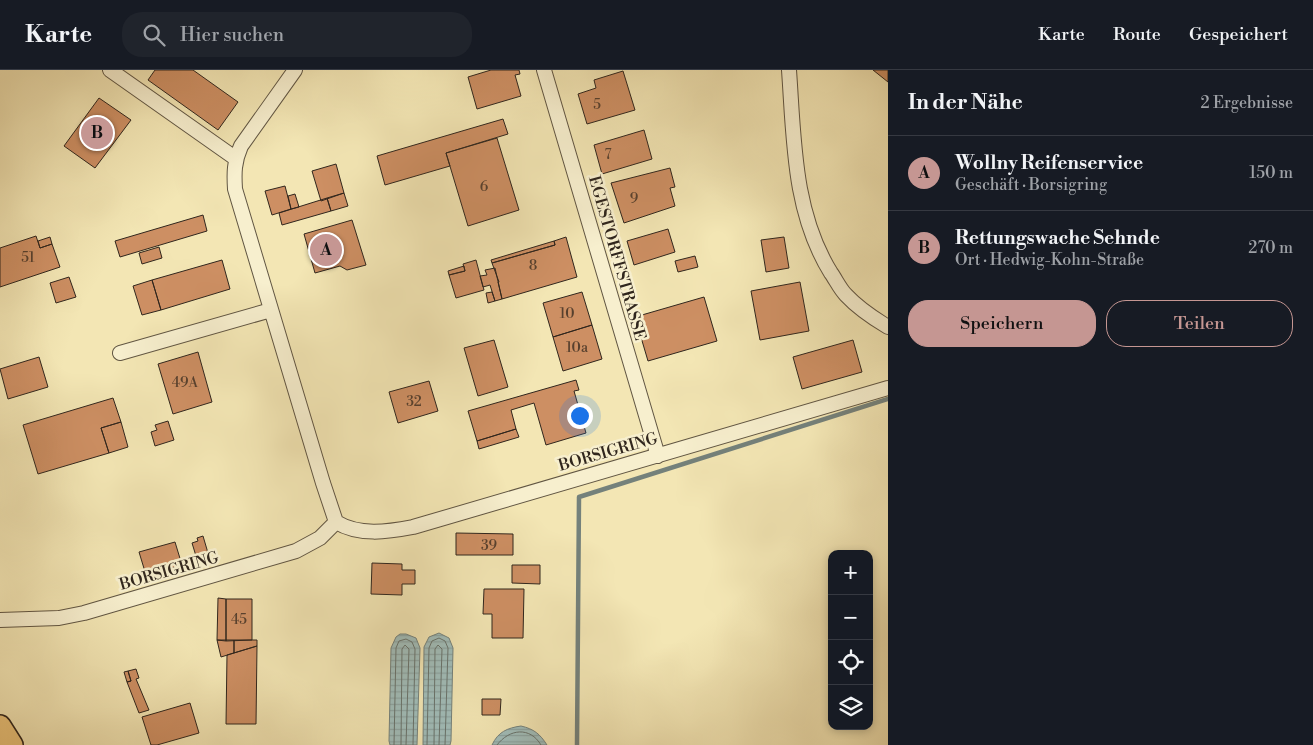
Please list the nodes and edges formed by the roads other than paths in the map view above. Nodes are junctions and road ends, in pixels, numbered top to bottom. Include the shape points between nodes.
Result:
1 (110, 70) edge
2 (295, 70) edge
3 (544, 70) edge
4 (788, 70) edge
5 (235, 158) junction
6 (271, 310) junction
7 (888, 327) edge
8 (120, 353) dead end
9 (888, 388) edge
10 (658, 456) junction
11 (336, 522) junction
12 (0, 620) edge
13 (0, 726) edge
14 (12, 745) edge

1 - 5 street
2 - 5 street
3 - 10 street, EGESTORFFSTRASSE
4 - 7 street via 797,174 811,233 845,294
5 - 6 street via 235,189
6 - 8 street
6 - 11 street
9 - 10 street, BORSIGRING
10 - 11 street, BORSIGRING via 413,527 369,531
11 - 12 street, BORSIGRING via 320,538 296,551 84,614
13 - 14 main road

